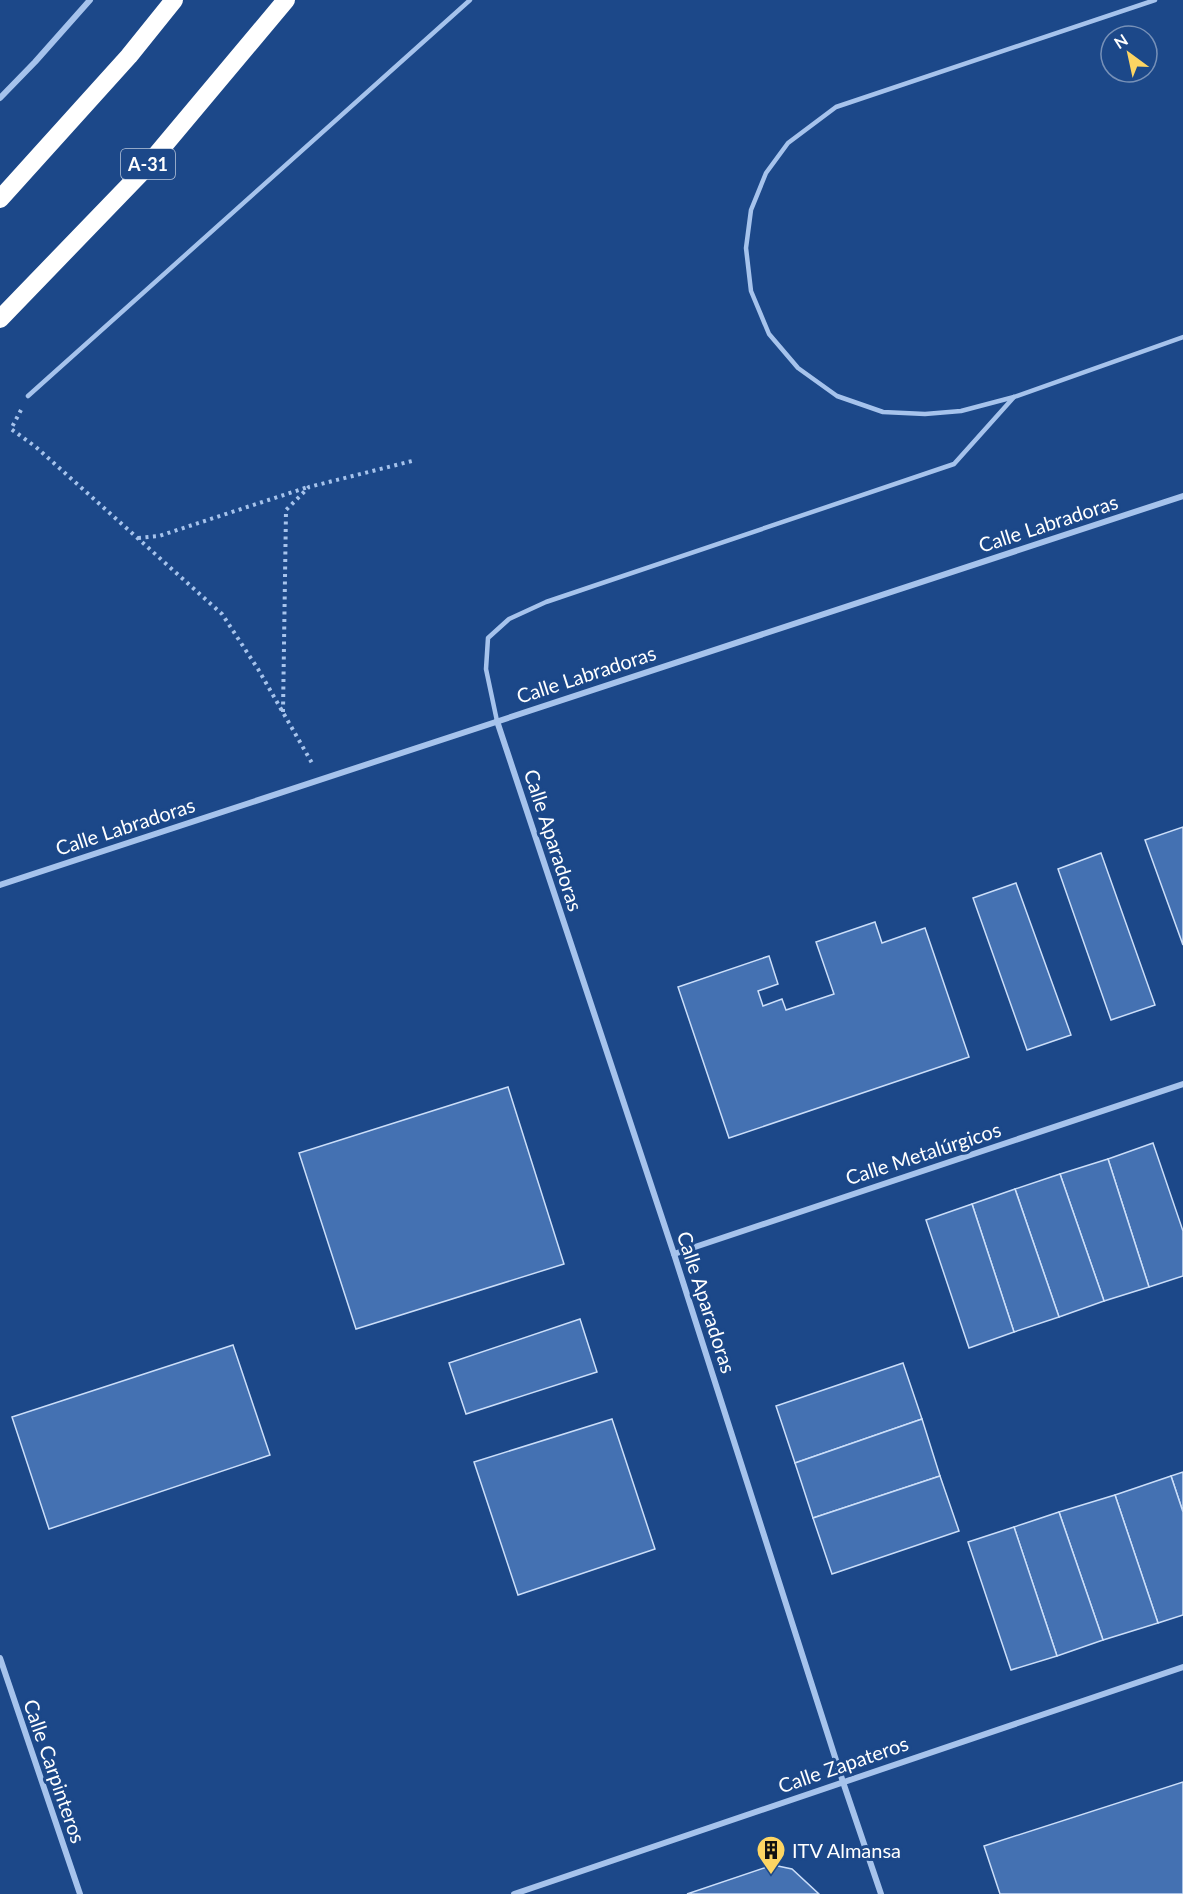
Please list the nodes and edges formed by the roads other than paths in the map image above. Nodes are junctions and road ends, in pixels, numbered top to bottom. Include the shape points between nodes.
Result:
1 (90, 0) edge
2 (174, 0) edge
3 (286, 0) edge
4 (470, 0) edge
5 (1155, 0) edge
6 (0, 98) edge
7 (0, 199) edge
8 (0, 319) edge
9 (1183, 337) edge
10 (28, 396) road end
11 (1014, 397) junction
12 (1183, 496) edge
13 (497, 721) junction
14 (0, 885) edge
15 (1183, 1084) edge
16 (674, 1254) junction
17 (0, 1658) edge
18 (1183, 1667) edge
19 (843, 1782) junction
20 (80, 1894) edge
21 (514, 1894) edge
22 (881, 1894) edge

1 - 6 street
2 - 7 highway
3 - 8 highway, A-31 via 141,173
4 - 10 lane
5 - 11 lane via 836,107 788,143 766,172 751,210 746,248 751,291 769,334 798,368 837,396 882,412 925,414 961,411
9 - 11 lane
11 - 13 lane via 954,464 546,602 509,619 488,638 486,669
12 - 13 street, Calle Labradoras
13 - 14 street, Calle Labradoras
13 - 16 street, Calle Aparadoras
15 - 16 street, Calle Metalúrgicos
16 - 19 street, Calle Aparadoras
17 - 20 street, Calle Carpinteros
18 - 19 street, Calle Zapateros
19 - 21 street, Calle Zapateros
19 - 22 street, Calle Aparadoras

